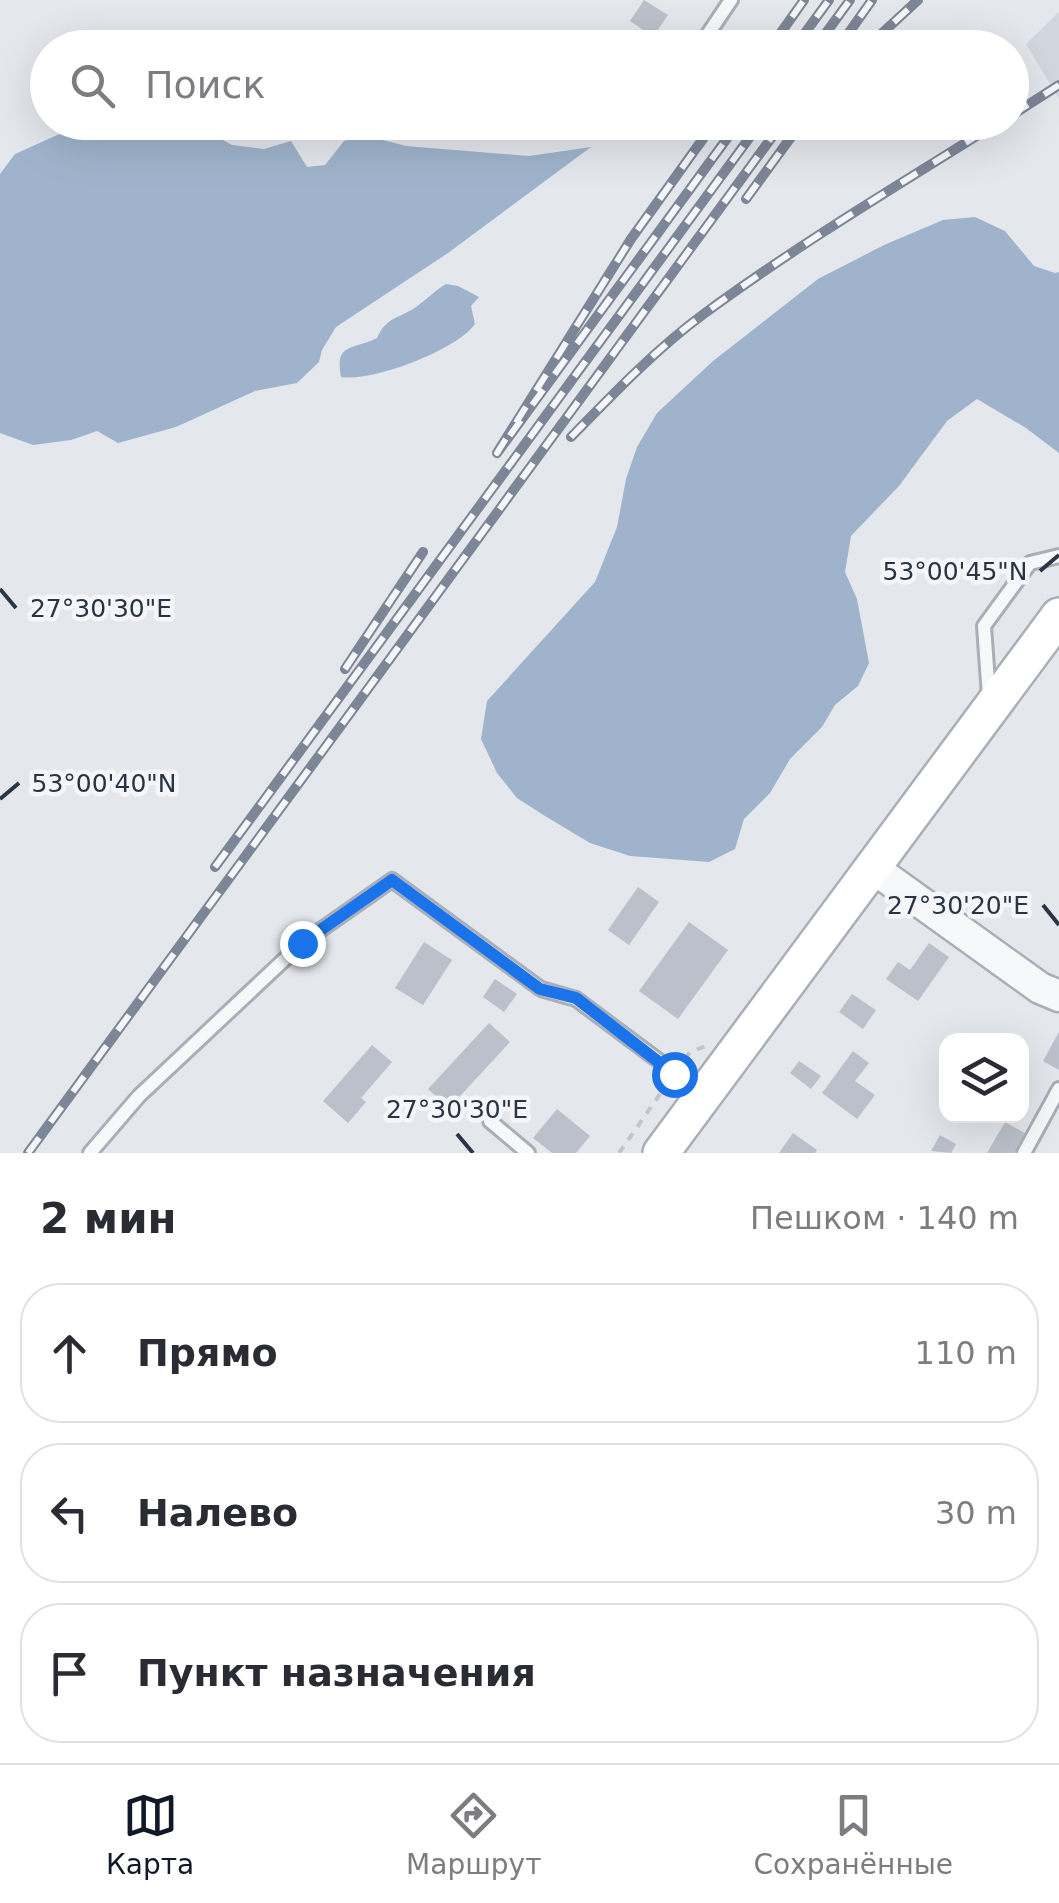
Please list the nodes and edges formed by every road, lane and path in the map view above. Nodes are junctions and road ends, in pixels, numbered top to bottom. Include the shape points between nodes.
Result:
1 (731, 0) edge
2 (711, 30) edge
3 (1059, 556) edge
4 (1059, 616) edge
5 (990, 708) junction
6 (873, 868) junction
7 (1059, 996) edge
8 (1059, 1089) edge
9 (704, 1094) junction
10 (490, 1122) dead end
11 (90, 1153) edge
12 (528, 1153) edge
13 (661, 1153) edge
14 (1024, 1153) edge

1 - 2 lane
3 - 5 lane via 1030,564 984,626
4 - 5 main road
5 - 6 main road
6 - 7 street
6 - 9 main road
8 - 14 lane
9 - 11 lane via 576,998 540,989 392,880 302,943 139,1096
9 - 13 main road
10 - 12 lane

